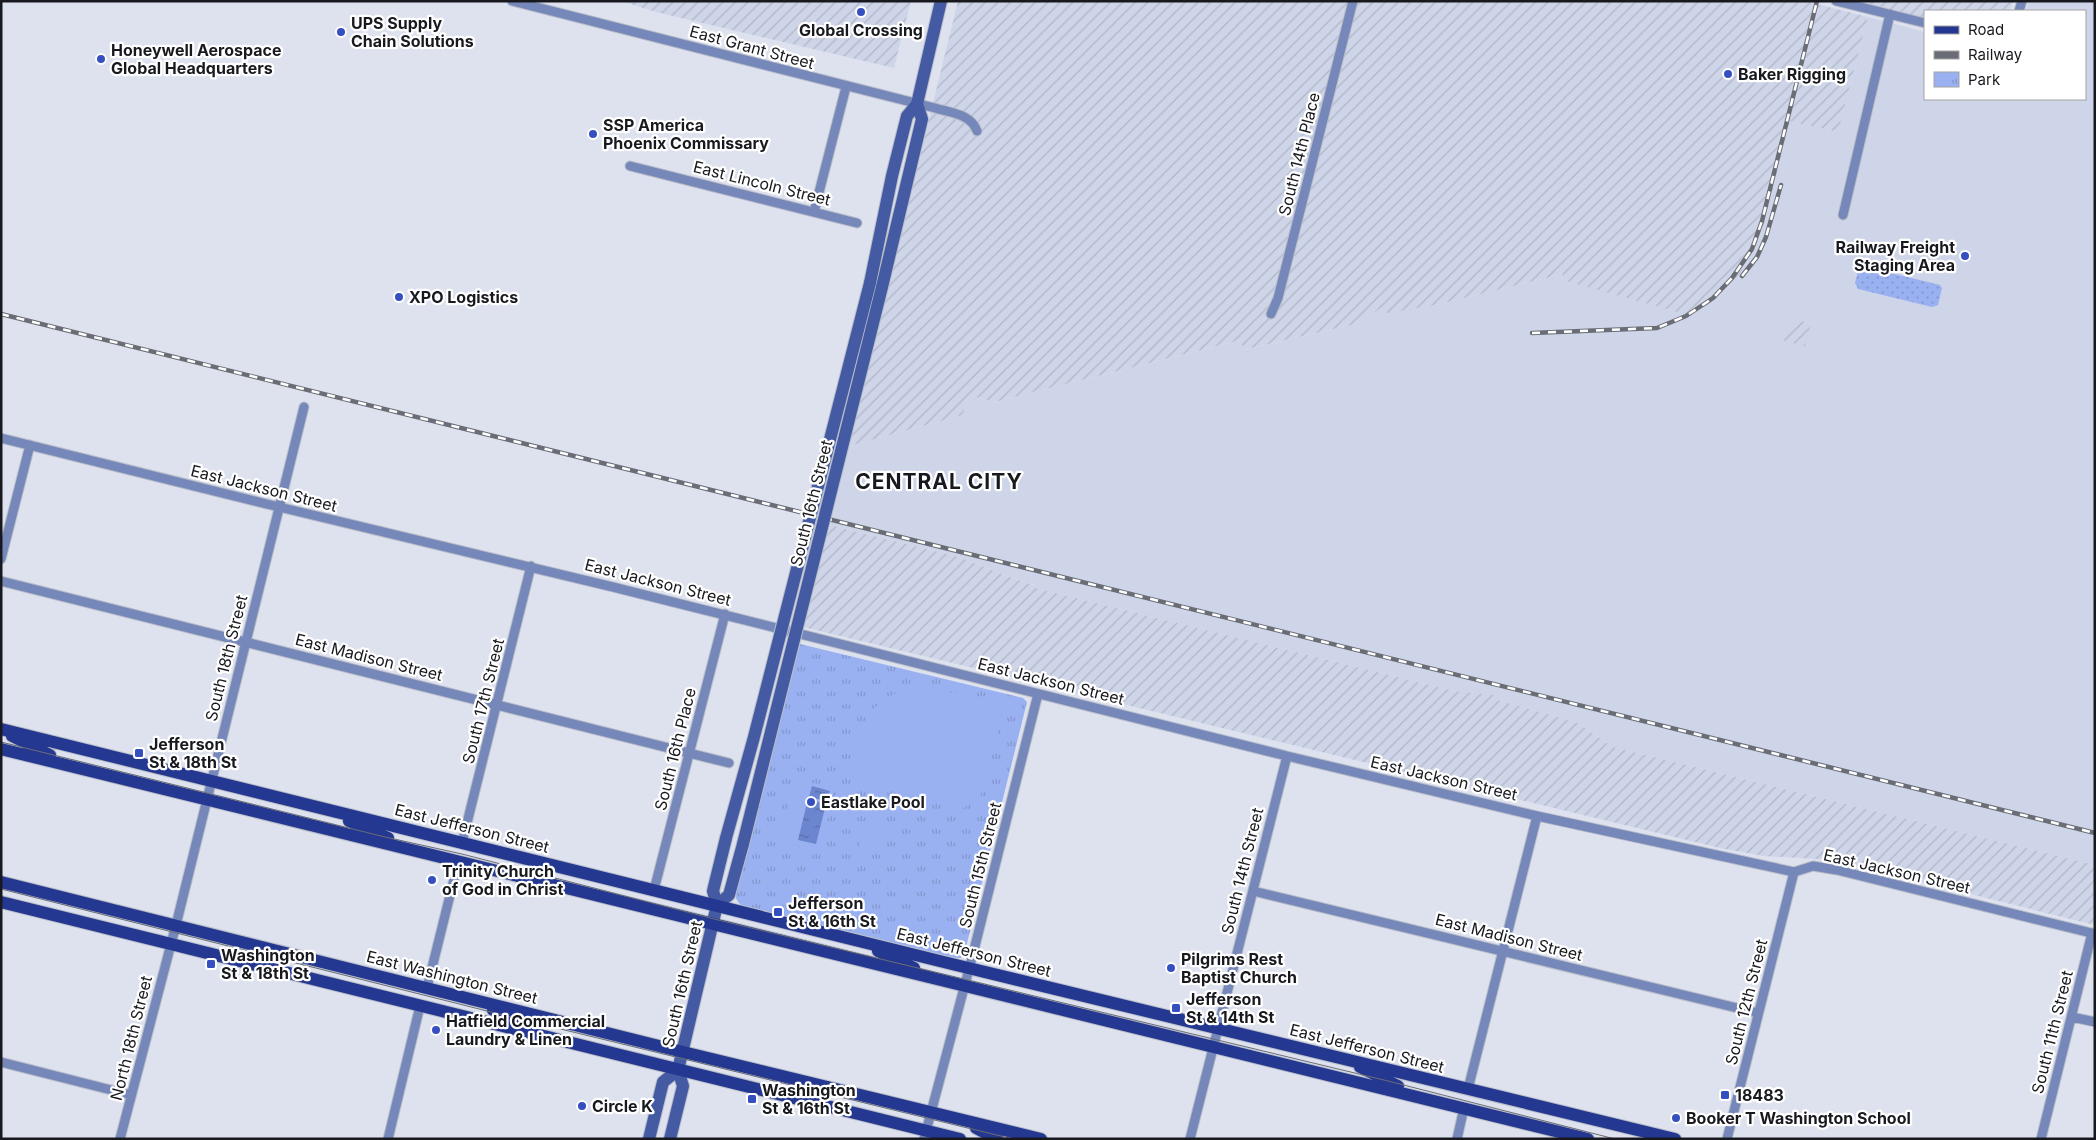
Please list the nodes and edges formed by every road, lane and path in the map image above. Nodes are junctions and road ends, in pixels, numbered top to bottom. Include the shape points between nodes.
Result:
1 (512, 1) edge
2 (941, 1) edge
3 (1353, 1) edge
4 (1836, 1) edge
5 (1890, 14) junction
6 (1924, 23) edge
7 (846, 87) junction
8 (917, 104) junction
9 (977, 131) dead end
10 (630, 166) dead end
11 (814, 212) junction
12 (1843, 215) dead end
13 (857, 223) dead end
14 (876, 285) junction
15 (1271, 314) dead end
16 (304, 407) dead end
17 (1, 438) edge
18 (30, 445) junction
19 (279, 507) junction
20 (1, 559) edge
21 (532, 566) junction
22 (1, 581) edge
23 (725, 614) junction
24 (246, 642) junction
25 (1038, 694) junction
26 (498, 704) junction
27 (1, 730) edge
28 (1, 749) edge
29 (690, 753) junction
30 (1287, 756) junction
31 (729, 763) dead end
32 (72, 766) junction
33 (212, 780) junction
34 (207, 800) junction
35 (320, 808) junction
36 (1537, 816) junction
37 (462, 843) junction
38 (420, 852) junction
39 (458, 863) junction
40 (1794, 872) junction
41 (1, 882) edge
42 (654, 890) junction
43 (1252, 891) junction
44 (1, 894) edge
45 (1, 902) edge
46 (717, 905) junction
47 (44, 913) junction
48 (176, 925) junction
49 (713, 925) junction
50 (2093, 934) edge
51 (848, 938) junction
52 (171, 945) junction
53 (1503, 952) junction
54 (969, 968) junction
55 (941, 980) junction
56 (963, 986) junction
57 (427, 988) junction
58 (466, 998) junction
59 (420, 1006) junction
60 (1758, 1013) junction
61 (2072, 1017) junction
62 (2095, 1022) edge
63 (1218, 1028) junction
64 (548, 1038) junction
65 (1213, 1047) junction
66 (683, 1052) junction
67 (1339, 1057) junction
68 (1, 1062) edge
69 (678, 1070) junction
70 (1468, 1090) junction
71 (131, 1095) junction
72 (1423, 1098) junction
73 (1464, 1108) junction
74 (931, 1112) junction
75 (954, 1117) junction
76 (925, 1135) edge
77 (120, 1139) edge
78 (388, 1139) edge
79 (649, 1139) edge
80 (670, 1139) edge
81 (960, 1139) edge
82 (997, 1139) edge
83 (1041, 1139) edge
84 (1190, 1139) edge
85 (1456, 1139) edge
86 (1588, 1139) edge
87 (1675, 1139) edge
88 (1728, 1139) edge
89 (2041, 1139) edge

1 - 7 street, East Grant Street
2 - 8 main road, South 16th Street
3 - 15 street, South 14th Place via 1278,298
4 - 5 street
5 - 6 street
5 - 12 street
7 - 8 street, East Grant Street
7 - 11 street
8 - 9 street, East Grant Street via 965,117 975,124
8 - 14 main road, South 16th Street via 922,119
10 - 11 street, East Lincoln Street
11 - 13 street, East Lincoln Street
14 - 46 main road, South 16th Street, bridge via 712,891
14 - 46 main road, South 16th Street, bridge via 743,844 729,895
16 - 19 street, South 18th Street
17 - 18 street, East Jackson Street
18 - 19 street, East Jackson Street
18 - 20 street
19 - 21 street, East Jackson Street
19 - 24 street, South 18th Street
21 - 23 street, East Jackson Street
21 - 26 street, South 17th Street
22 - 24 street, East Madison Street
23 - 25 street, East Jackson Street
23 - 29 street, South 16th Place
24 - 26 street, East Madison Street
24 - 33 street, South 18th Street
25 - 30 street, East Jackson Street
25 - 54 street, South 15th Street
26 - 29 street, East Madison Street
26 - 37 street, South 17th Street
27 - 32 main road, East Jefferson Street
27 - 33 main road, East Jefferson Street
28 - 32 main road, East Jefferson Street
29 - 31 street, East Madison Street
29 - 42 street, South 16th Place
30 - 36 street, East Jackson Street
30 - 43 street, South 14th Street
32 - 34 main road, East Jefferson Street
33 - 34 street, South 18th Street
33 - 35 main road, East Jefferson Street
34 - 38 main road, East Jefferson Street
34 - 48 street, South 18th Street
35 - 37 main road, East Jefferson Street
35 - 38 main road, East Jefferson Street
36 - 40 street, East Jackson Street
36 - 53 street
37 - 42 main road, East Jefferson Street
38 - 39 main road, East Jefferson Street
39 - 49 main road, East Jefferson Street
39 - 57 street
40 - 50 street, East Jackson Street via 1813,866 1837,870
40 - 60 street, South 12th Street
41 - 48 main road, East Washington Street
42 - 46 main road, East Jefferson Street
43 - 53 street, East Madison Street
43 - 63 street, South 14th Street
44 - 47 main road
45 - 47 main road
46 - 49 main road, South 16th Street
46 - 51 main road, East Jefferson Street
47 - 52 main road
48 - 52 street, South 18th Street
48 - 57 main road, East Washington Street
49 - 55 main road, East Jefferson Street
49 - 66 main road, South 16th Street
50 - 61 street, South 11th Street
51 - 54 main road, East Jefferson Street
51 - 55 main road, East Jefferson Street
52 - 59 main road
52 - 71 street, North 18th Street
53 - 60 street, East Madison Street
53 - 70 street
54 - 56 street, South 15th Street
54 - 63 main road, East Jefferson Street
55 - 56 main road, East Jefferson Street
56 - 65 main road, East Jefferson Street
56 - 74 street, South 15th Street
57 - 58 main road, East Washington Street
58 - 64 main road
58 - 66 main road, East Washington Street
59 - 64 main road
59 - 78 street
60 - 88 street, South 12th Street
61 - 62 street
61 - 89 street, South 11th Street
63 - 65 street, South 14th Street
63 - 67 main road, East Jefferson Street
64 - 69 main road
65 - 72 main road, East Jefferson Street
65 - 84 street, South 14th Street
66 - 69 main road, South 16th Street
66 - 74 main road, East Washington Street
67 - 70 main road, East Jefferson Street
67 - 72 main road
68 - 71 street
69 - 76 main road
69 - 79 main road via 663,1082
69 - 80 main road via 683,1086
70 - 87 main road, East Jefferson Street
71 - 77 street, North 18th Street
72 - 73 main road, East Jefferson Street
73 - 85 street
73 - 86 main road, East Jefferson Street
74 - 75 main road, East Washington Street
74 - 76 street, South 15th Street
75 - 82 main road, East Washington Street
75 - 83 main road, East Washington Street
76 - 81 main road

